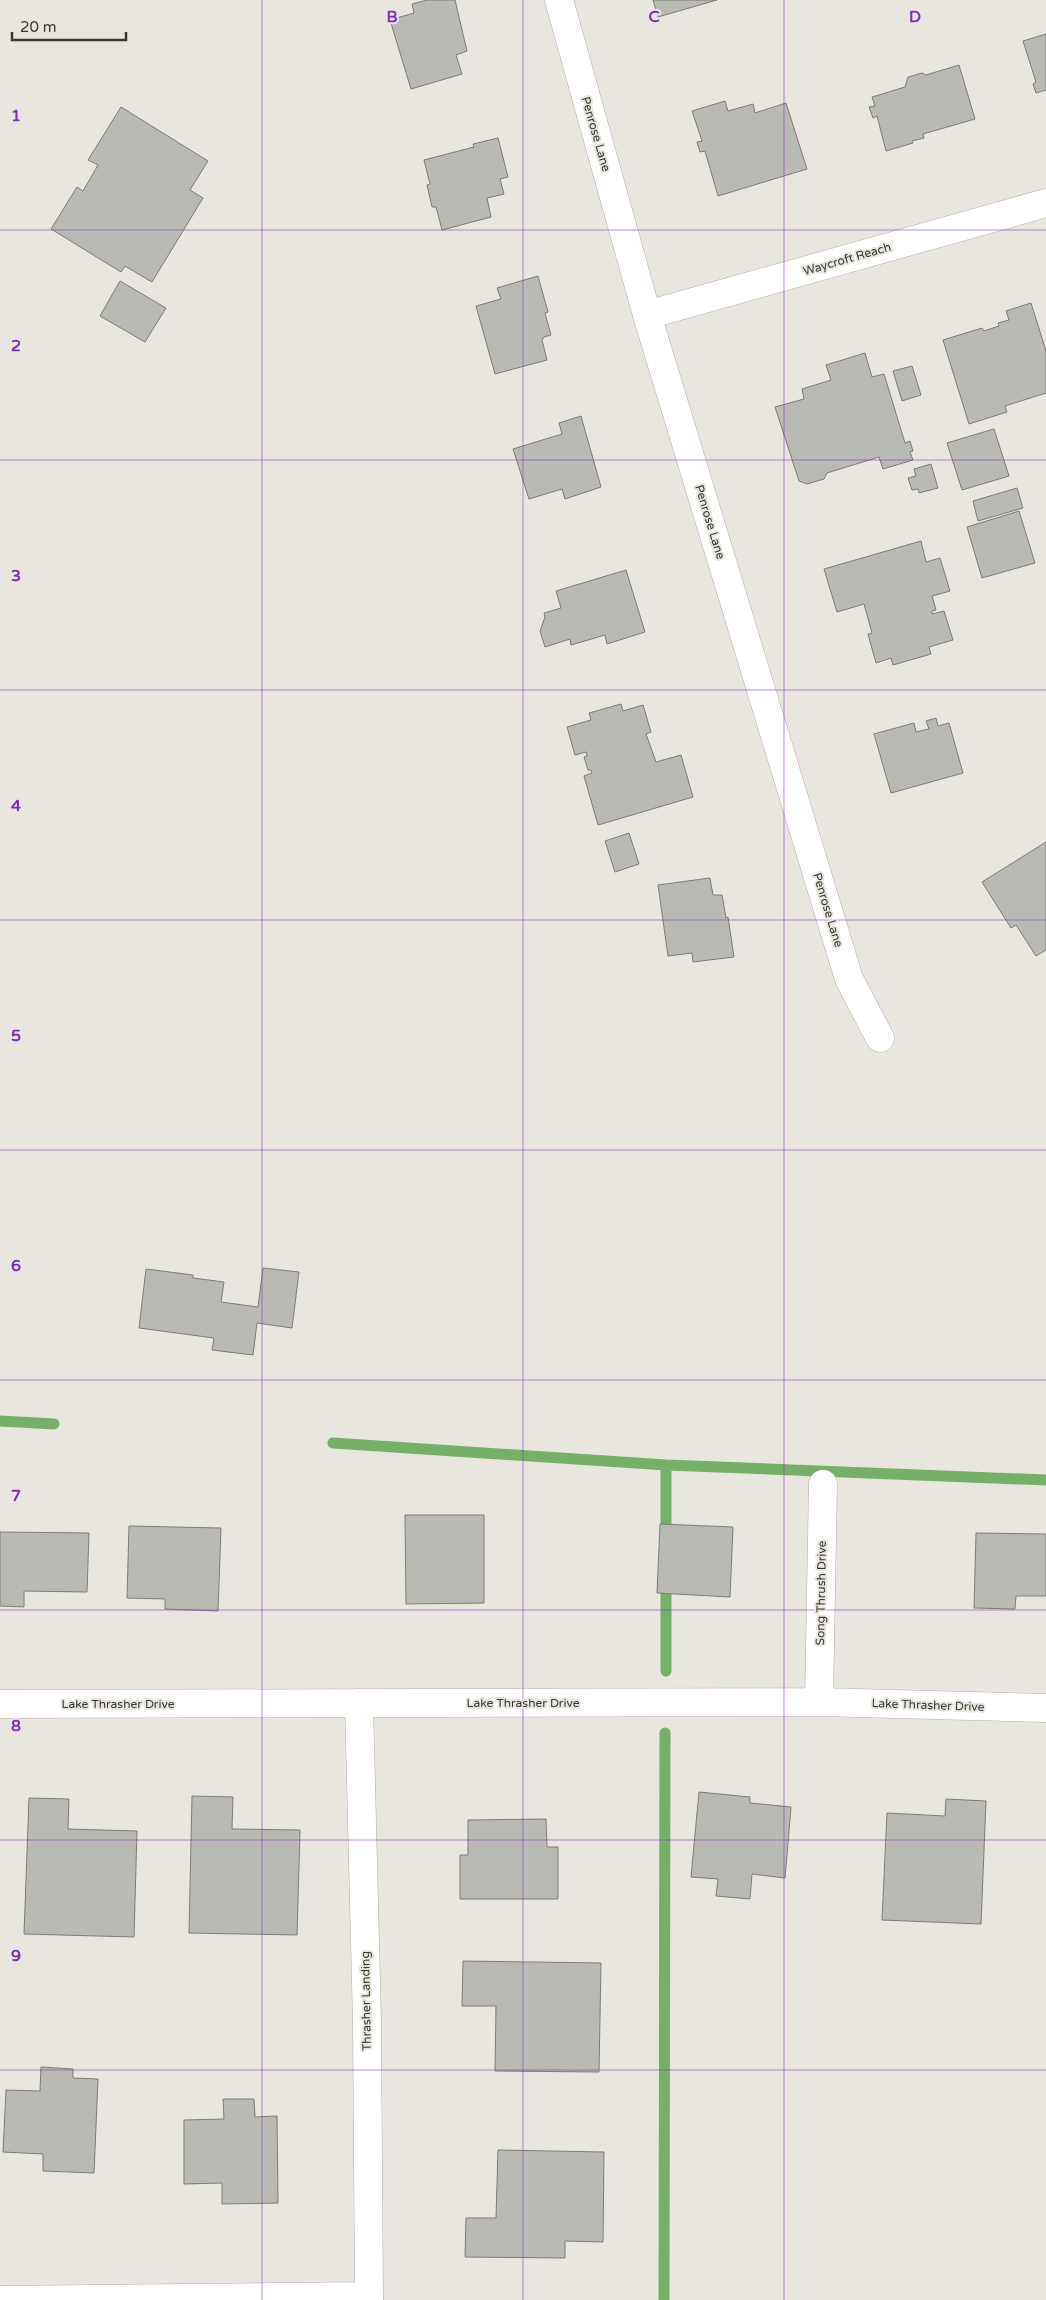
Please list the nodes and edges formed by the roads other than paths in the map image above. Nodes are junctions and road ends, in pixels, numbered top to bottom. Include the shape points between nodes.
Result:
1 (559, 0) edge
2 (1046, 203) edge
3 (647, 315) junction
4 (880, 1038) dead end
5 (823, 1484) dead end
6 (819, 1702) junction
7 (359, 1703) junction
8 (0, 1704) edge
9 (1046, 1708) edge
10 (369, 2298) edge
11 (0, 2300) edge

1 - 3 street, Penrose Lane
2 - 3 street, Waycroft Reach
3 - 4 street, Penrose Lane via 849,980
5 - 6 street, Song Thrush Drive
6 - 7 street, Lake Thrasher Drive
6 - 9 street, Lake Thrasher Drive
7 - 8 street, Lake Thrasher Drive
7 - 10 street, Thrasher Landing via 367,2022
10 - 11 street

